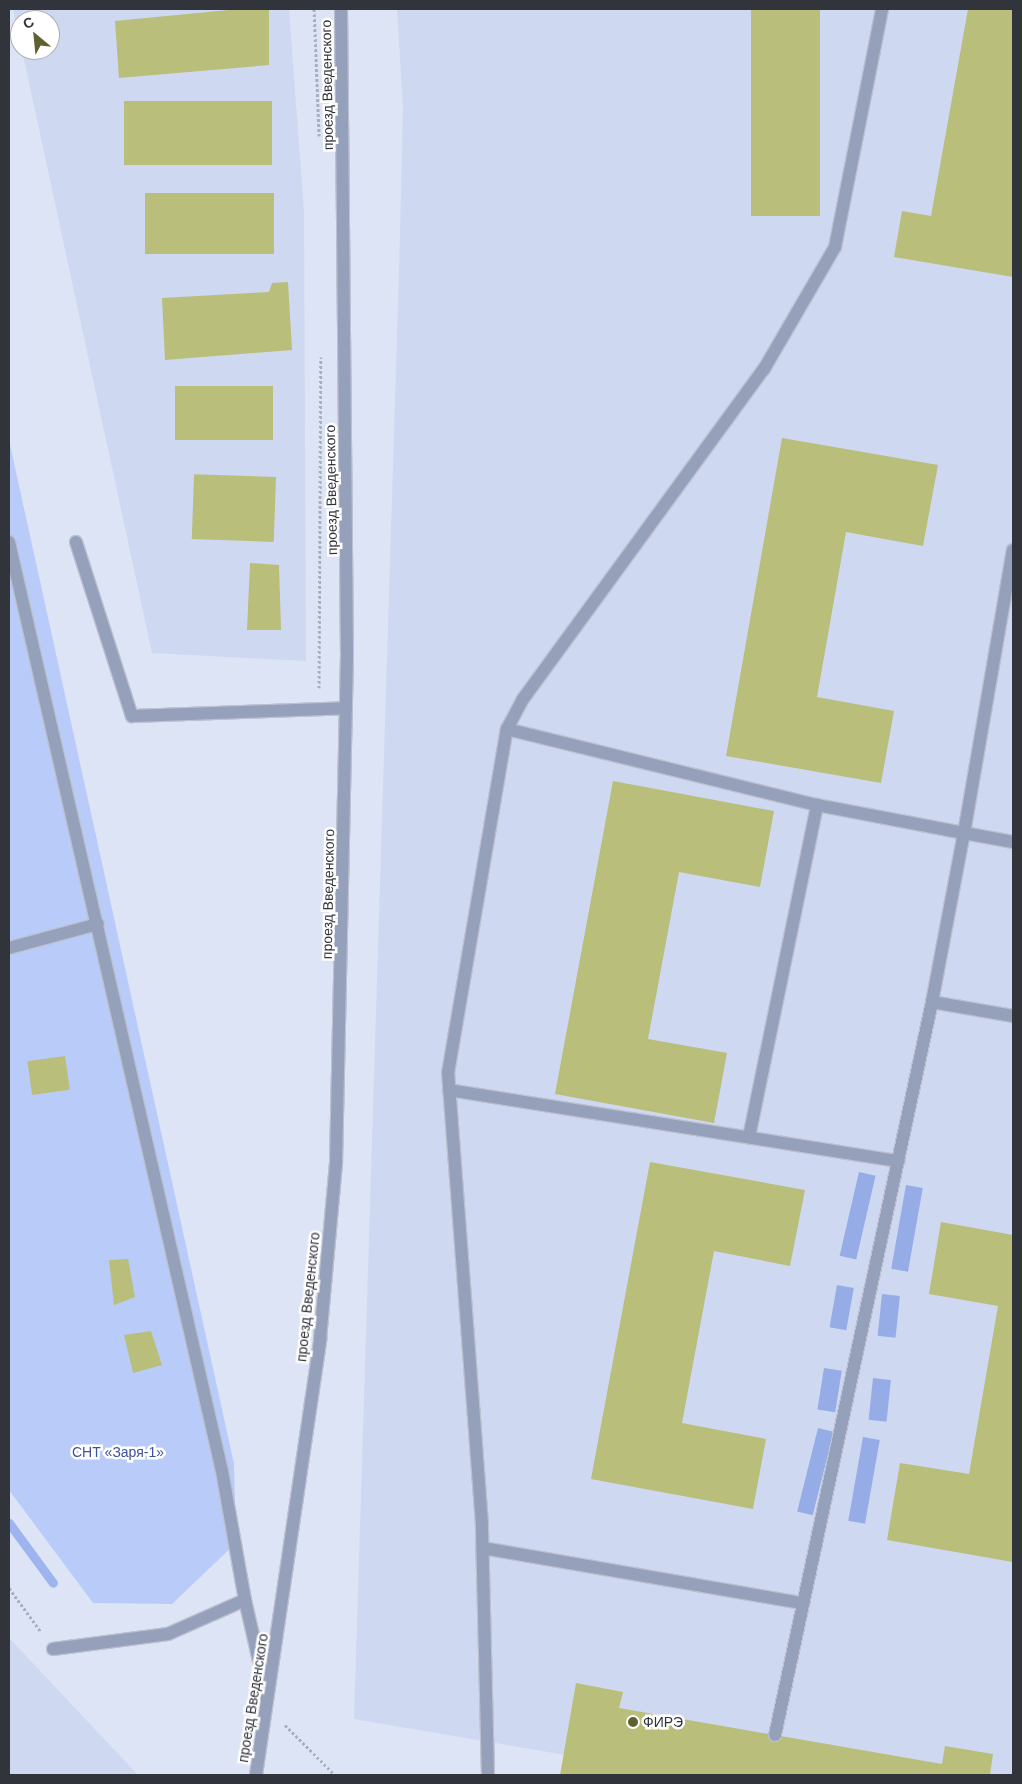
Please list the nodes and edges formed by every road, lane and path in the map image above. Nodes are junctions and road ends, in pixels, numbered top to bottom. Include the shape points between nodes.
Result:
1 (314, 9) edge
2 (342, 9) edge
3 (882, 9) edge
4 (319, 139) dead end
5 (321, 346) dead end
6 (9, 542) edge
7 (76, 542) dead end
8 (1013, 550) edge
9 (11, 565) edge
10 (346, 708) junction
11 (319, 709) junction
12 (507, 729) junction
13 (817, 806) junction
14 (964, 833) junction
15 (1013, 842) edge
16 (98, 924) junction
17 (9, 948) edge
18 (932, 1002) junction
19 (1013, 1016) edge
20 (449, 1090) junction
21 (750, 1138) junction
22 (898, 1161) junction
23 (483, 1548) junction
24 (9, 1588) edge
25 (245, 1600) junction
26 (804, 1604) junction
27 (53, 1649) joint
28 (269, 1704) junction
29 (775, 1735) dead end
30 (256, 1775) edge
31 (336, 1775) edge
32 (488, 1775) edge

1 - 4 path
2 - 10 street, проезд Введенского
3 - 12 street via 835,246 764,369 523,699
5 - 11 path
6 - 9 street
7 - 11 street via 132,716
8 - 14 street
9 - 16 street
10 - 11 street
10 - 28 street, проезд Введенского via 336,1163 320,1339
12 - 13 street
12 - 20 street via 455,1020
13 - 14 street
13 - 21 street
14 - 15 street
14 - 18 street
16 - 17 street
16 - 25 street via 222,1472
18 - 19 street
18 - 22 street
20 - 21 street
20 - 23 street
21 - 22 street
22 - 26 street
23 - 26 street
23 - 32 street
24 - 27 path
25 - 27 street via 168,1634
25 - 28 street
26 - 29 street
28 - 30 street, проезд Введенского
28 - 31 path via 294,1738

